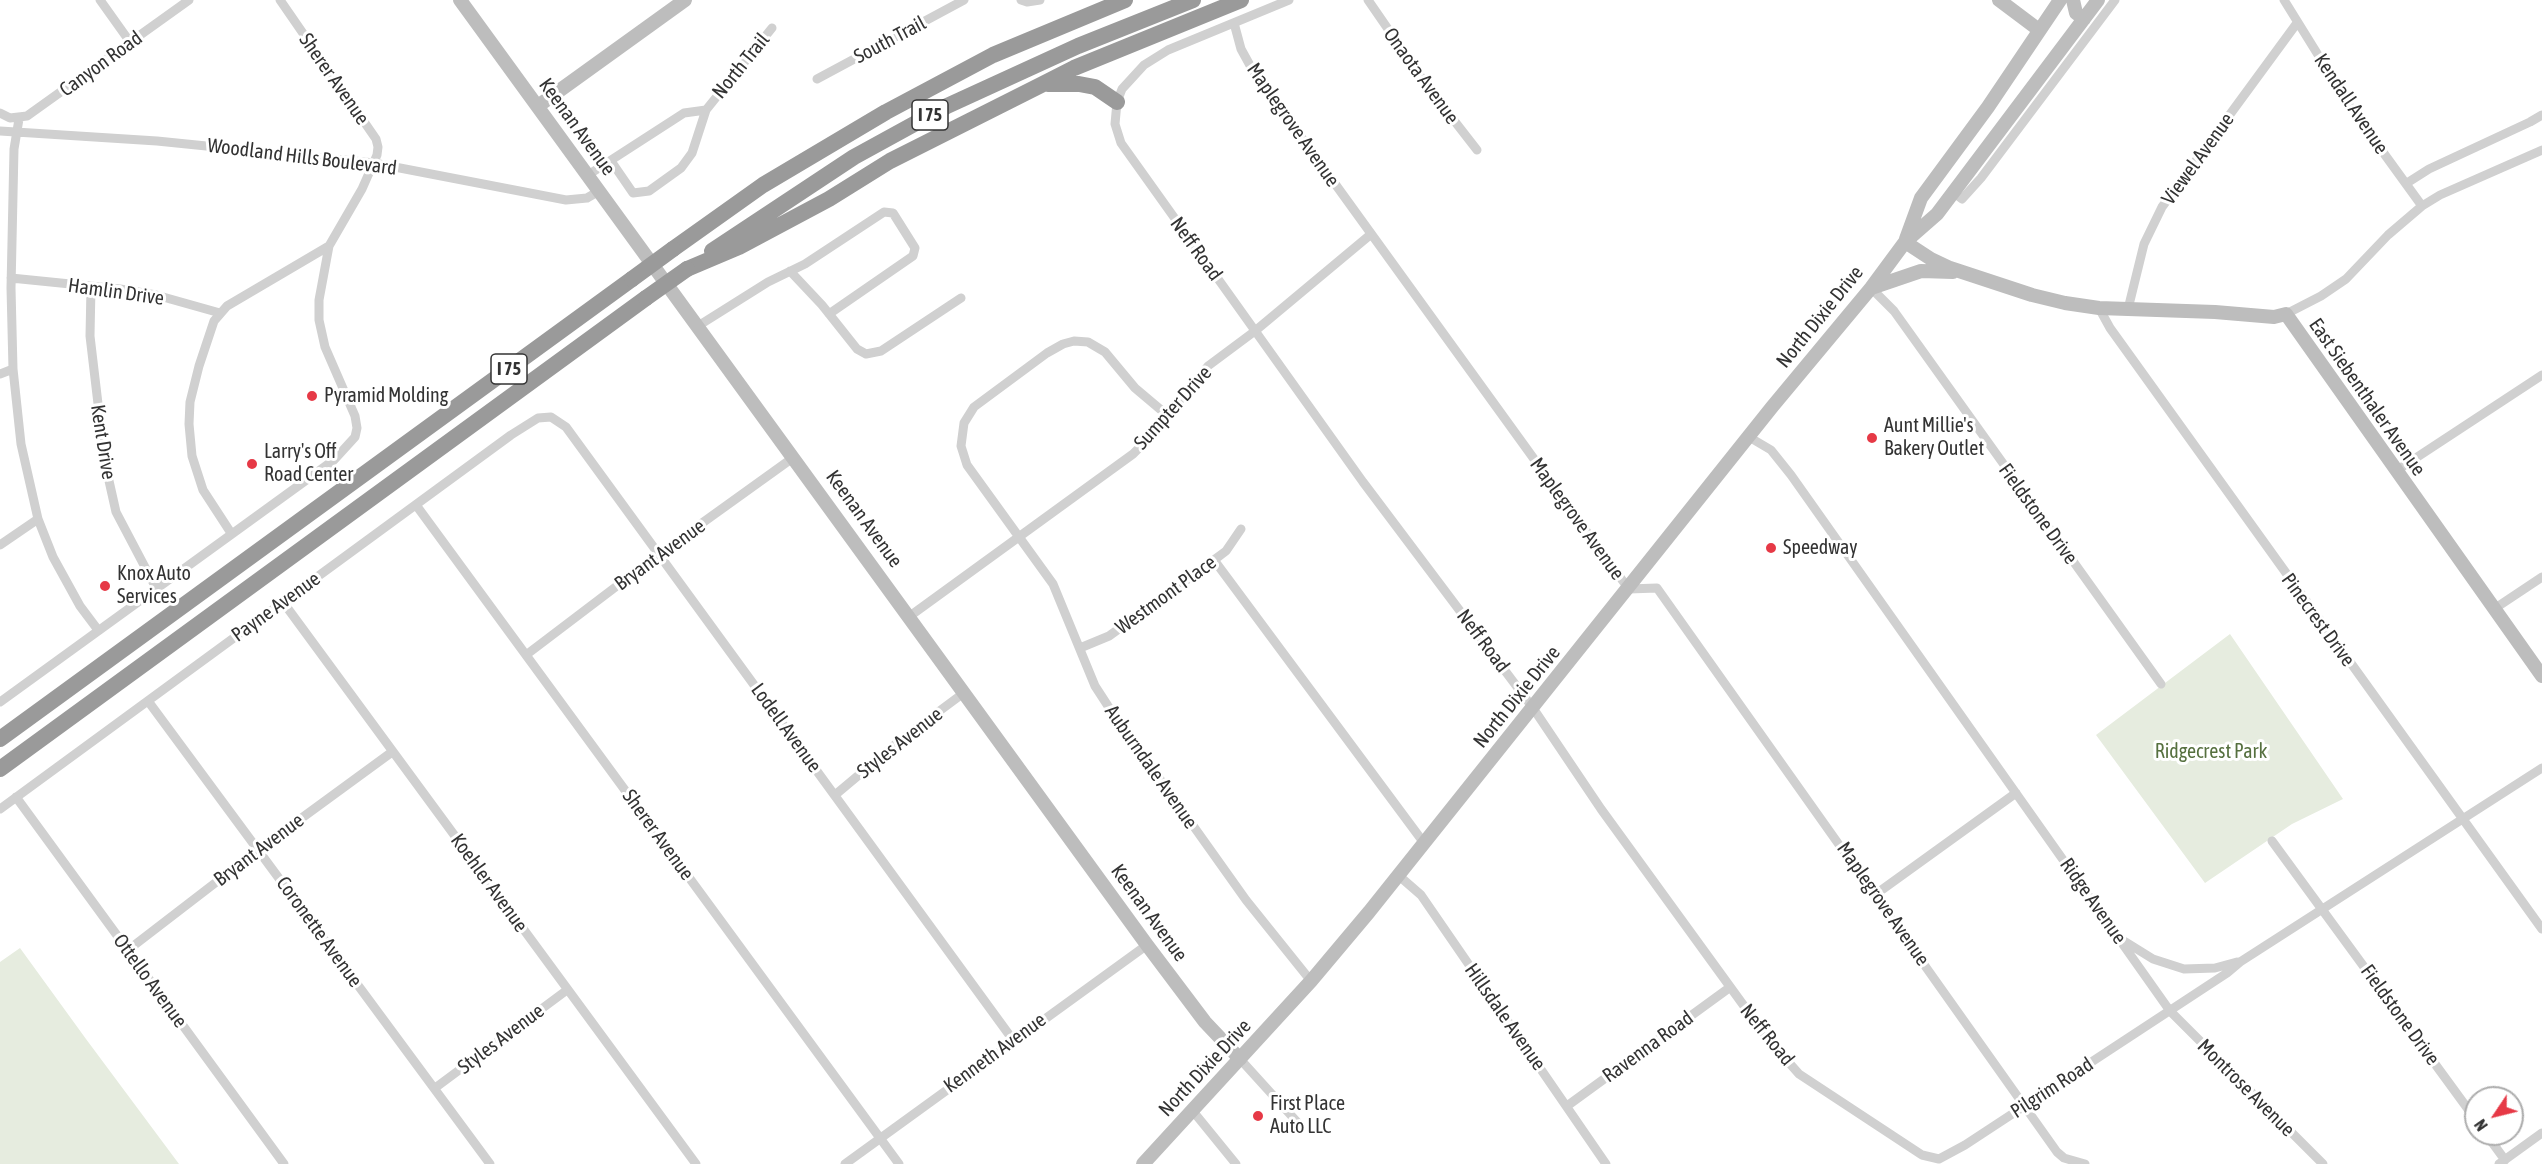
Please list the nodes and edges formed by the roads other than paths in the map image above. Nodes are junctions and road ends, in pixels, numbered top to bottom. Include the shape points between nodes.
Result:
1 (100, 0) edge
2 (189, 0) edge
3 (280, 0) edge
4 (461, 0) edge
5 (685, 0) edge
6 (964, 0) edge
7 (1040, 0) edge
8 (1125, 0) edge
9 (1193, 0) edge
10 (1241, 0) edge
11 (1289, 0) edge
12 (1368, 0) edge
13 (1999, 0) edge
14 (2060, 0) edge
15 (2073, 0) edge
16 (2098, 0) edge
17 (2115, 0) edge
18 (2284, 0) edge
19 (1022, 1) edge
20 (1234, 23) junction
21 (2089, 23) junction
22 (2297, 23) junction
23 (772, 28) dead end
24 (2039, 30) junction
25 (130, 42) junction
26 (817, 80) dead end
27 (1041, 84) junction
28 (1117, 102) junction
29 (538, 106) junction
30 (706, 111) junction
31 (2542, 115) edge
32 (7, 116) edge
33 (8, 131) edge
34 (1477, 150) dead end
35 (2542, 150) edge
36 (1956, 153) junction
37 (611, 161) junction
38 (374, 163) junction
39 (588, 175) junction
40 (2408, 183) junction
41 (599, 191) junction
42 (1953, 192) junction
43 (2422, 206) junction
44 (1370, 235) junction
45 (1905, 242) junction
46 (329, 246) junction
47 (687, 269) junction
48 (790, 272) junction
49 (1964, 273) junction
50 (11, 283) junction
51 (91, 287) junction
52 (0, 288) edge
53 (1871, 288) junction
54 (961, 298) dead end
55 (2099, 308) junction
56 (2128, 309) junction
57 (220, 313) junction
58 (829, 314) junction
59 (2286, 314) junction
60 (698, 326) junction
61 (1255, 331) junction
62 (13, 369) junction
63 (0, 374) edge
64 (2542, 375) edge
65 (1167, 415) junction
66 (556, 419) joint
67 (1749, 437) junction
68 (794, 457) junction
69 (2396, 471) junction
70 (416, 505) junction
71 (38, 519) junction
72 (1241, 529) dead end
73 (231, 533) junction
74 (1020, 537) junction
75 (0, 545) edge
76 (659, 554) junction
77 (1214, 560) junction
78 (2542, 577) edge
79 (156, 588) junction
80 (1629, 589) junction
81 (283, 602) junction
82 (2494, 609) junction
83 (910, 616) junction
84 (98, 630) junction
85 (1080, 648) junction
86 (526, 655) junction
87 (2542, 676) edge
88 (2161, 684) dead end
89 (965, 692) junction
90 (148, 701) junction
91 (0, 702) edge
92 (1533, 708) junction
93 (0, 739) edge
94 (392, 752) junction
95 (2542, 768) edge
96 (0, 769) edge
97 (2016, 793) junction
98 (835, 795) junction
99 (16, 797) junction
100 (0, 808) edge
101 (2462, 820) junction
102 (2272, 841) dead end
103 (1424, 843) junction
104 (258, 850) junction
105 (1398, 875) junction
106 (1875, 894) junction
107 (2324, 910) junction
108 (2113, 928) junction
109 (2542, 929) edge
110 (1147, 945) junction
111 (128, 950) junction
112 (2240, 962) junction
113 (1311, 981) junction
114 (1730, 988) junction
115 (567, 990) junction
116 (2170, 1011) junction
117 (1013, 1040) junction
118 (1240, 1059) junction
119 (435, 1089) junction
120 (2464, 1103) edge
121 (2024, 1105) junction
122 (1567, 1106) junction
123 (1192, 1110) junction
124 (1298, 1123) dead end
125 (2542, 1133) edge
126 (880, 1137) junction
127 (2493, 1146) edge
128 (1932, 1159) joint
129 (2502, 1162) edge
130 (284, 1164) edge
131 (490, 1164) edge
132 (696, 1164) edge
133 (844, 1164) edge
134 (900, 1164) edge
135 (1143, 1164) edge
136 (1236, 1164) edge
137 (1606, 1164) edge
138 (2085, 1164) edge
139 (2323, 1164) edge

1 - 25 street
2 - 25 street, Canyon Road
3 - 38 street, Sherer Avenue via 376,139
4 - 29 main road, Keenan Avenue
5 - 29 main road
6 - 26 street, South Trail
7 - 19 street
8 - 93 highway, I 75, bridge via 993,55 886,111 763,185
9 - 47 highway, I 75 via 1008,76 892,135 804,188
10 - 27 highway
11 - 20 street
12 - 34 street, Onaota Avenue
13 - 24 main road
14 - 24 main road, North Dixie Drive
15 - 21 main road via 2076,13
16 - 21 main road, North Dixie Drive
17 - 21 street
18 - 22 street, Kendall Avenue
20 - 28 street via 1157,56 1132,76
20 - 44 street, Maplegrove Avenue via 1252,69
21 - 42 main road, North Dixie Drive
22 - 40 street, Kendall Avenue via 2351,108
22 - 56 street, Viewel Avenue via 2162,207 2144,244
23 - 30 street, North Trail
24 - 36 main road, North Dixie Drive
25 - 32 street, Canyon Road via 33,113
27 - 28 highway via 1095,87
27 - 47 highway via 890,161 739,247
28 - 61 street, Neff Road via 1115,124 1121,143
29 - 39 main road, Keenan Avenue
30 - 37 street, North Trail via 684,113
30 - 37 street via 692,153 681,168 649,191 633,193
31 - 40 street
32 - 33 street
32 - 33 street
33 - 38 street, Woodland Hills Boulevard via 157,141
33 - 50 street via 14,149
35 - 43 street
36 - 42 main road via 1944,185
36 - 45 main road, North Dixie Drive via 1921,198
37 - 39 street, North Trail
38 - 41 street, Woodland Hills Boulevard via 566,201 587,198
38 - 46 street, Sherer Avenue
39 - 41 main road, Keenan Avenue
40 - 43 street, Kendall Avenue
41 - 60 main road, Keenan Avenue
42 - 45 main road, North Dixie Drive
43 - 59 street via 2346,279
44 - 61 street, Sumpter Drive
44 - 80 street, Maplegrove Avenue
45 - 49 main road, East Siebenthaler Avenue
45 - 53 main road, North Dixie Drive
46 - 57 street
46 - 73 street, Sherer Avenue via 321,277 319,320 325,347 357,428 351,443 334,460
47 - 96 highway, I 75, bridge
48 - 58 street
48 - 58 street via 884,212 897,216 915,248 913,256
48 - 60 street
49 - 53 main road via 1921,271
49 - 55 main road, East Siebenthaler Avenue via 2032,295
50 - 51 street, Hamlin Drive
50 - 52 street, Hamlin Drive
50 - 62 street
51 - 57 street, Hamlin Drive via 156,296
51 - 79 street, Kent Drive via 90,336 107,473 116,512
53 - 67 main road, North Dixie Drive
53 - 88 street, Fieldstone Drive via 1894,311
54 - 58 street via 913,332 872,354 857,349
55 - 56 main road, East Siebenthaler Avenue
55 - 101 street, Pinecrest Drive
56 - 59 main road, East Siebenthaler Avenue via 2274,317
57 - 73 street via 193,385 189,424 199,479
59 - 69 main road, East Siebenthaler Avenue
60 - 68 main road, Keenan Avenue
61 - 65 street, Sumpter Drive via 1208,366
61 - 92 street, Neff Road
62 - 63 street
62 - 71 street via 21,444
64 - 69 street
65 - 74 street, Sumpter Drive via 1132,454
65 - 74 street, Auburndale Avenue via 1135,388 1105,351 1085,341 1054,348 983,399 964,423 961,446 964,457
66 - 70 street, Payne Avenue via 538,418
66 - 76 street, Lodell Avenue via 566,427
67 - 80 main road, North Dixie Drive
67 - 97 street, Ridge Avenue via 1771,450 1791,475
68 - 76 street, Bryant Avenue
68 - 83 main road, Keenan Avenue
69 - 82 main road, East Siebenthaler Avenue
70 - 81 street, Payne Avenue
70 - 86 street, Sherer Avenue
71 - 75 street
71 - 84 street via 67,584
72 - 77 street, Westmont Place via 1226,551
73 - 79 street
74 - 83 street, Sumpter Drive
74 - 85 street, Auburndale Avenue via 1053,584
76 - 86 street, Bryant Avenue
76 - 98 street, Lodell Avenue
77 - 85 street, Westmont Place via 1109,636
77 - 103 street
78 - 82 street
79 - 84 street
80 - 92 main road, North Dixie Drive
80 - 106 street, Maplegrove Avenue via 1657,588
81 - 90 street, Payne Avenue
81 - 94 street, Koehler Avenue
82 - 87 main road, East Siebenthaler Avenue
83 - 89 main road, Keenan Avenue
84 - 91 street
85 - 113 street, Auburndale Avenue via 1095,686 1108,706 1246,900
86 - 126 street, Sherer Avenue
89 - 98 street, Styles Avenue
89 - 110 main road, Keenan Avenue
90 - 99 street, Payne Avenue
90 - 104 street, Coronette Avenue
92 - 103 main road, North Dixie Drive
92 - 114 street, Neff Road
94 - 104 street, Bryant Avenue
94 - 115 street, Koehler Avenue
95 - 101 street
97 - 106 street
97 - 108 street, Ridge Avenue
98 - 117 street, Lodell Avenue
99 - 100 street, Payne Avenue
99 - 111 street, Ottello Avenue
101 - 107 street
101 - 109 street, Pinecrest Drive
102 - 107 street, Fieldstone Drive
103 - 105 main road, North Dixie Drive
104 - 111 street, Bryant Avenue
104 - 119 street, Coronette Avenue
105 - 113 main road, North Dixie Drive
105 - 122 street, Hillsdale Avenue via 1421,895
106 - 121 street, Maplegrove Avenue
107 - 112 street
107 - 120 street, Fieldstone Drive
108 - 112 street via 2138,950 2168,965 2200,969
108 - 116 street, Ridge Avenue
110 - 117 street, Kenneth Avenue
110 - 118 main road, Keenan Avenue via 1205,1022
111 - 130 street, Ottello Avenue
112 - 116 street
113 - 118 main road, North Dixie Drive
114 - 122 street, Ravenna Road
114 - 128 street, Neff Road via 1799,1074
115 - 119 street, Styles Avenue
115 - 132 street, Koehler Avenue
116 - 121 street, Pilgrim Road
116 - 139 street, Montrose Avenue
117 - 126 street, Kenneth Avenue
118 - 123 main road, North Dixie Drive
118 - 124 street
119 - 131 street, Coronette Avenue
121 - 128 street, Pilgrim Road via 1947,1156
121 - 138 street, Maplegrove Avenue via 2056,1152
122 - 137 street, Hillsdale Avenue
123 - 135 main road, North Dixie Drive
123 - 136 street
125 - 129 street
126 - 133 street, Kenneth Avenue
126 - 134 street, Sherer Avenue
127 - 129 street

